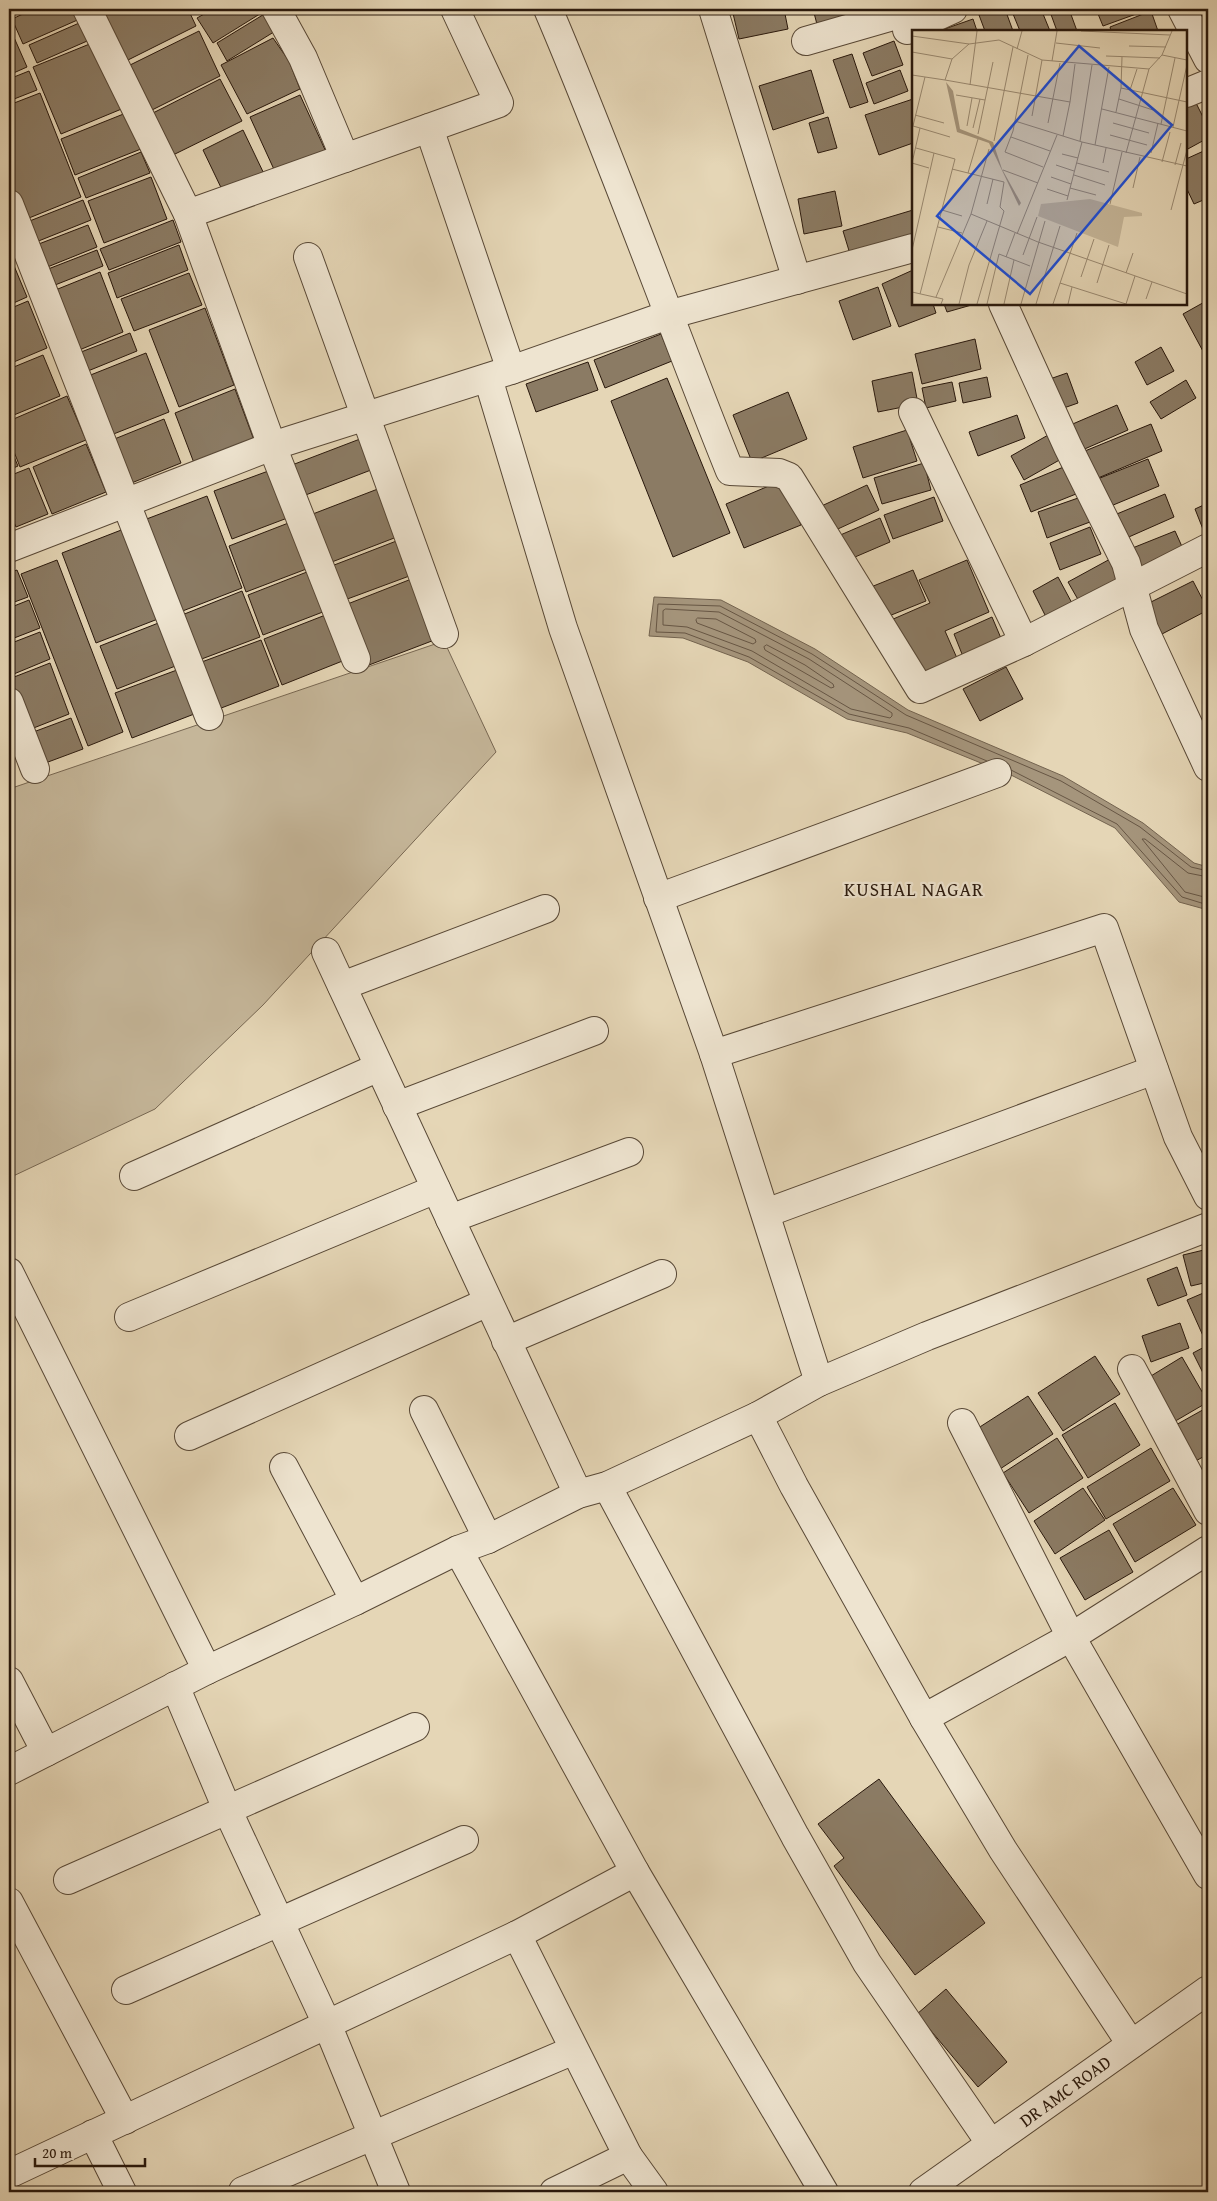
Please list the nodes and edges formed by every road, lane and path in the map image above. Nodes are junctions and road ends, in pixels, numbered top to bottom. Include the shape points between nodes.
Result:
1 (87, 9) edge
2 (276, 9) edge
3 (455, 9) edge
4 (548, 9) edge
5 (713, 9) edge
6 (953, 9) edge
7 (1182, 9) edge
8 (906, 26) edge
9 (806, 42) dead end
10 (1208, 59) edge
11 (1208, 84) edge
12 (1187, 94) edge
13 (429, 128) junction
14 (345, 158) junction
15 (9, 204) edge
16 (188, 214) junction
17 (912, 248) edge
18 (308, 257) dead end
19 (798, 280) junction
20 (1003, 305) edge
21 (668, 315) junction
22 (500, 374) junction
23 (913, 412) dead end
24 (366, 418) junction
25 (272, 446) junction
26 (125, 503) junction
27 (9, 548) edge
28 (1208, 548) edge
29 (1133, 588) junction
30 (444, 634) dead end
31 (1024, 642) junction
32 (356, 659) dead end
33 (9, 702) edge
34 (209, 716) dead end
35 (1208, 767) edge
36 (36, 769) dead end
37 (997, 773) dead end
38 (658, 898) junction
39 (545, 909) dead end
40 (326, 952) dead end
41 (342, 986) junction
42 (594, 1031) dead end
43 (714, 1054) junction
44 (379, 1067) junction
45 (1154, 1070) junction
46 (398, 1106) junction
47 (629, 1152) dead end
48 (134, 1176) dead end
49 (436, 1189) junction
50 (1208, 1196) edge
51 (766, 1213) junction
52 (450, 1219) junction
53 (1208, 1227) edge
54 (9, 1272) edge
55 (662, 1274) dead end
56 (488, 1302) junction
57 (129, 1318) dead end
58 (506, 1341) junction
59 (1132, 1369) dead end
60 (819, 1382) junction
61 (424, 1410) dead end
62 (758, 1416) junction
63 (962, 1423) dead end
64 (189, 1436) dead end
65 (284, 1467) dead end
66 (607, 1486) junction
67 (578, 1494) junction
68 (1208, 1511) edge
69 (488, 1539) junction
70 (458, 1550) junction
71 (1208, 1550) edge
72 (355, 1601) junction
73 (1071, 1637) junction
74 (207, 1670) junction
75 (9, 1681) edge
76 (175, 1686) junction
77 (924, 1718) junction
78 (415, 1727) dead end
79 (46, 1752) junction
80 (9, 1771) edge
81 (227, 1809) junction
82 (464, 1840) dead end
83 (635, 1872) junction
84 (1208, 1875) edge
85 (68, 1880) dead end
86 (9, 1902) edge
87 (281, 1922) junction
88 (517, 1935) junction
89 (126, 1990) dead end
90 (1208, 1990) edge
91 (327, 2024) junction
92 (1131, 2044) junction
93 (574, 2050) junction
94 (124, 2120) junction
95 (93, 2134) junction
96 (373, 2137) junction
97 (991, 2144) junction
98 (628, 2156) junction
99 (9, 2174) edge
100 (243, 2191) edge
101 (122, 2192) edge
102 (396, 2192) edge
103 (554, 2192) edge
104 (654, 2192) edge
105 (824, 2192) edge
106 (923, 2192) edge

1 - 16 street
2 - 14 street via 303,58
3 - 13 street via 499,103
4 - 21 street via 583,89
5 - 19 street
6 - 8 street
7 - 10 street
8 - 9 street
11 - 12 street
13 - 14 street
13 - 22 street
14 - 16 street
15 - 26 street
16 - 25 street
17 - 19 street
18 - 24 street
19 - 21 street
20 - 29 street via 1068,447 1126,563
21 - 22 street
21 - 31 street via 730,470 779,473 789,477 920,689
22 - 24 street
22 - 38 street via 563,628
23 - 31 street
24 - 25 street
24 - 30 street
25 - 26 street
25 - 32 street
26 - 27 street
26 - 34 street
28 - 29 street
29 - 31 street
29 - 35 street via 1144,629
33 - 36 street
37 - 38 street
38 - 43 street
39 - 41 street
40 - 41 street
41 - 44 street
42 - 46 street
43 - 45 street via 1104,928
43 - 51 street
44 - 46 street
44 - 48 street
45 - 50 street via 1178,1137
45 - 51 street
46 - 49 street
47 - 52 street
49 - 52 street
49 - 57 street
51 - 60 street
52 - 56 street
53 - 60 street via 927,1336
54 - 74 street
55 - 58 street
56 - 58 street
56 - 64 street
58 - 67 street
59 - 68 street
60 - 62 street
61 - 69 street
62 - 66 street
62 - 77 street
63 - 73 street
65 - 72 street
66 - 67 street
66 - 97 street via 867,1963
67 - 69 street
69 - 70 street
70 - 72 street
70 - 83 street
71 - 73 street
72 - 74 street
73 - 77 street
73 - 84 street
74 - 76 street
75 - 79 street
76 - 79 street
76 - 81 street
77 - 92 street via 1002,1850
78 - 81 street
79 - 80 street
81 - 85 street
81 - 87 street
82 - 87 street
83 - 88 street
83 - 105 street
86 - 94 street
87 - 89 street
87 - 91 street
88 - 91 street
88 - 93 street
90 - 92 street, DR AMC ROAD
91 - 94 street
91 - 96 street
92 - 97 street, DR AMC ROAD
93 - 96 street
93 - 98 street
94 - 95 street
95 - 99 street
95 - 101 street
96 - 100 street
96 - 102 street
97 - 106 street, DR AMC ROAD
98 - 103 street
98 - 104 street

